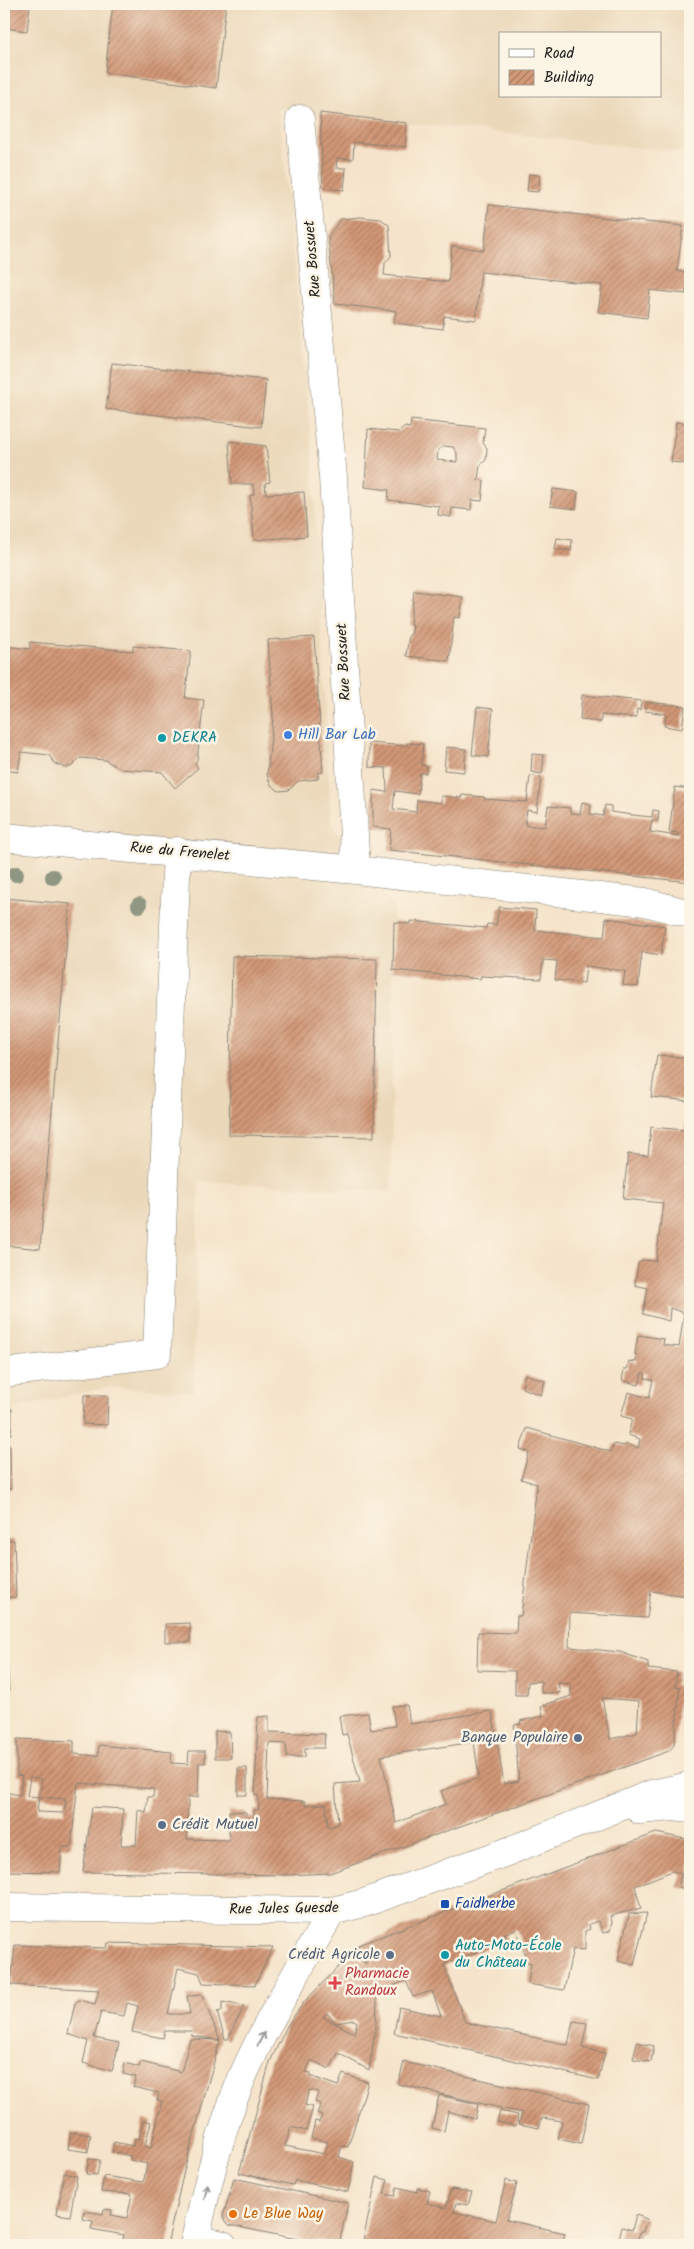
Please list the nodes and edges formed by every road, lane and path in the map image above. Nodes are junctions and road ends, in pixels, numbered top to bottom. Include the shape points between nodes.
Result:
1 (300, 119) dead end
2 (4, 836) edge
3 (177, 851) junction
4 (356, 870) junction
5 (690, 914) edge
6 (4, 1372) edge
7 (690, 1797) edge
8 (4, 1907) edge
9 (332, 1911) junction
10 (194, 2242) edge
11 (224, 2245) edge

1 - 4 street, Rue Bossuet via 333,477
2 - 3 street, Rue du Frenelet
3 - 4 street, Rue du Frenelet
3 - 6 street via 157,1354
4 - 5 street via 645,902
7 - 9 street, Rue Jules Guesde via 580,1824 364,1903
8 - 9 street, Rue Jules Guesde
10 -> 9 street via 219,2144 243,2077
10 - 11 street

